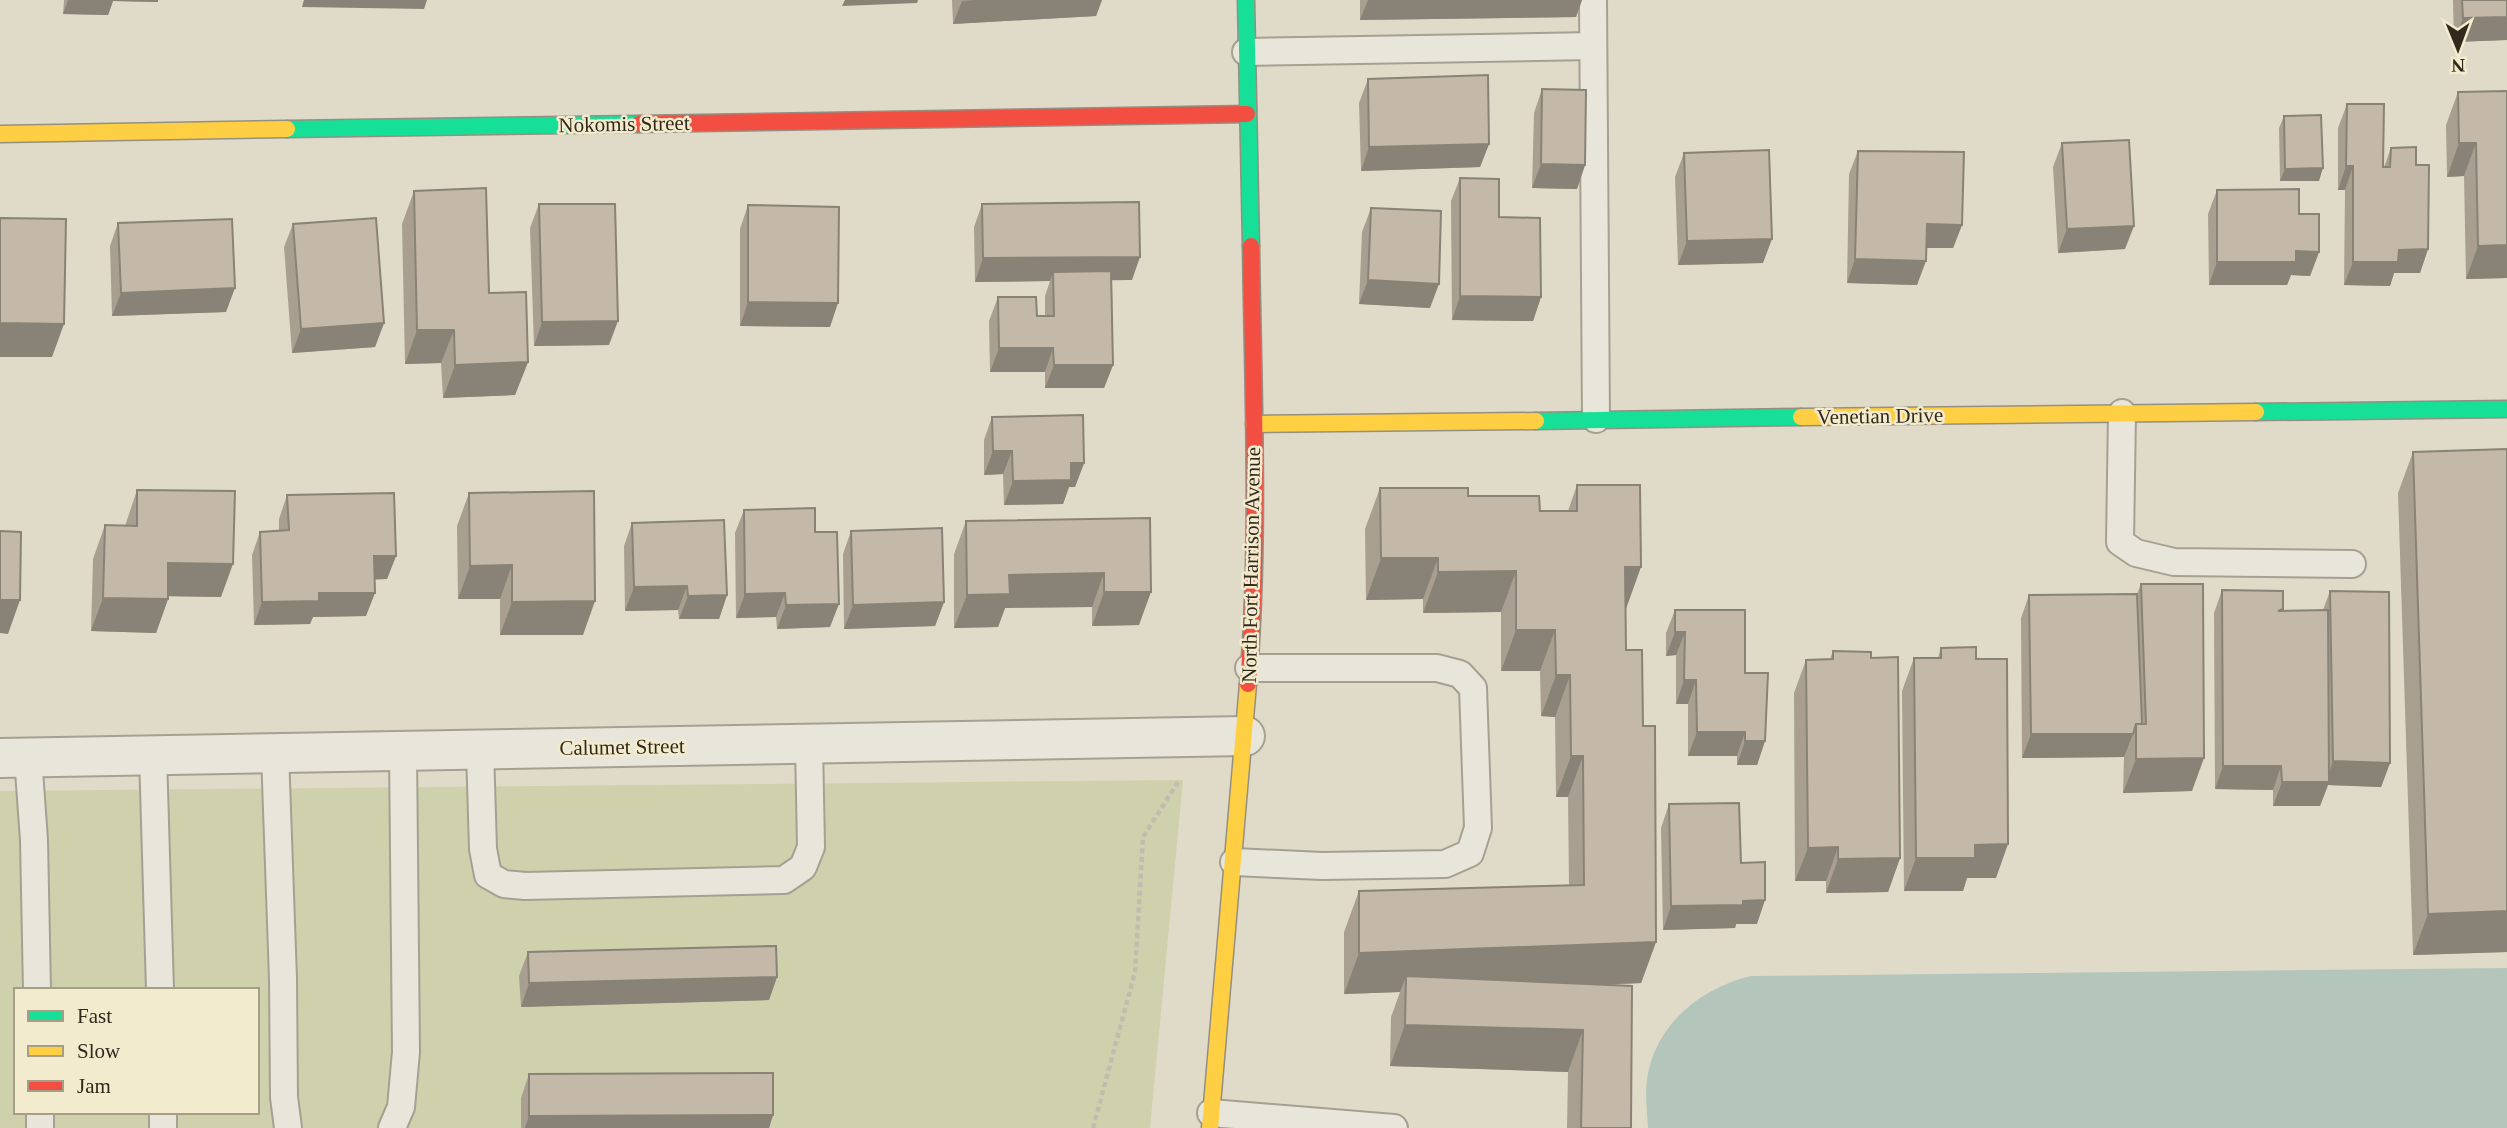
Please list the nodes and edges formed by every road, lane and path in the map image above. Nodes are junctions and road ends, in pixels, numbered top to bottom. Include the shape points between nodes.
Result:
1 (1246, 0) edge
2 (1593, 0) edge
3 (1594, 46) junction
4 (1246, 52) junction
5 (1247, 114) junction
6 (0, 134) edge
7 (2507, 409) edge
8 (2123, 413) junction
9 (1596, 419) junction
10 (1254, 424) junction
11 (2352, 564) dead end
12 (1249, 668) junction
13 (1245, 736) junction
14 (1188, 737) junction
15 (809, 744) junction
16 (480, 750) junction
17 (403, 751) junction
18 (275, 753) junction
19 (153, 755) junction
20 (14, 758) edge
21 (1234, 862) junction
22 (37, 988) edge
23 (160, 988) edge
24 (1210, 1120) edge
25 (288, 1128) edge
26 (393, 1128) edge
27 (1093, 1128) edge
28 (1394, 1128) edge

1 - 4 street, North Fort Harrison Avenue
2 - 3 lane
3 - 4 lane
3 - 9 lane
4 - 5 street, North Fort Harrison Avenue
5 - 6 street, Nokomis Street
5 - 10 street, North Fort Harrison Avenue
7 - 8 street, Venetian Drive
8 - 9 street, Venetian Drive
8 - 11 lane via 2120,542 2136,553 2174,562
9 - 10 street, Venetian Drive
10 - 12 street, North Fort Harrison Avenue
12 - 13 street, North Fort Harrison Avenue
12 - 21 lane via 1437,668 1460,674 1473,688 1478,828 1470,853 1445,864
13 - 14 street, Calumet Street
13 - 21 street, North Fort Harrison Avenue
14 - 15 street, Calumet Street
14 - 27 path via 1178,784 1143,837 1135,972
15 - 16 street, Calumet Street
15 - 16 lane via 811,847 803,867 784,880 526,886 503,884 488,875
16 - 17 street, Calumet Street
17 - 18 street, Calumet Street
17 - 26 lane via 406,1052 401,1107
18 - 19 street, Calumet Street
18 - 25 lane
19 - 20 street, Calumet Street
19 - 23 lane
20 - 22 lane via 34,840
21 - 24 street, North Fort Harrison Avenue
24 - 28 lane

